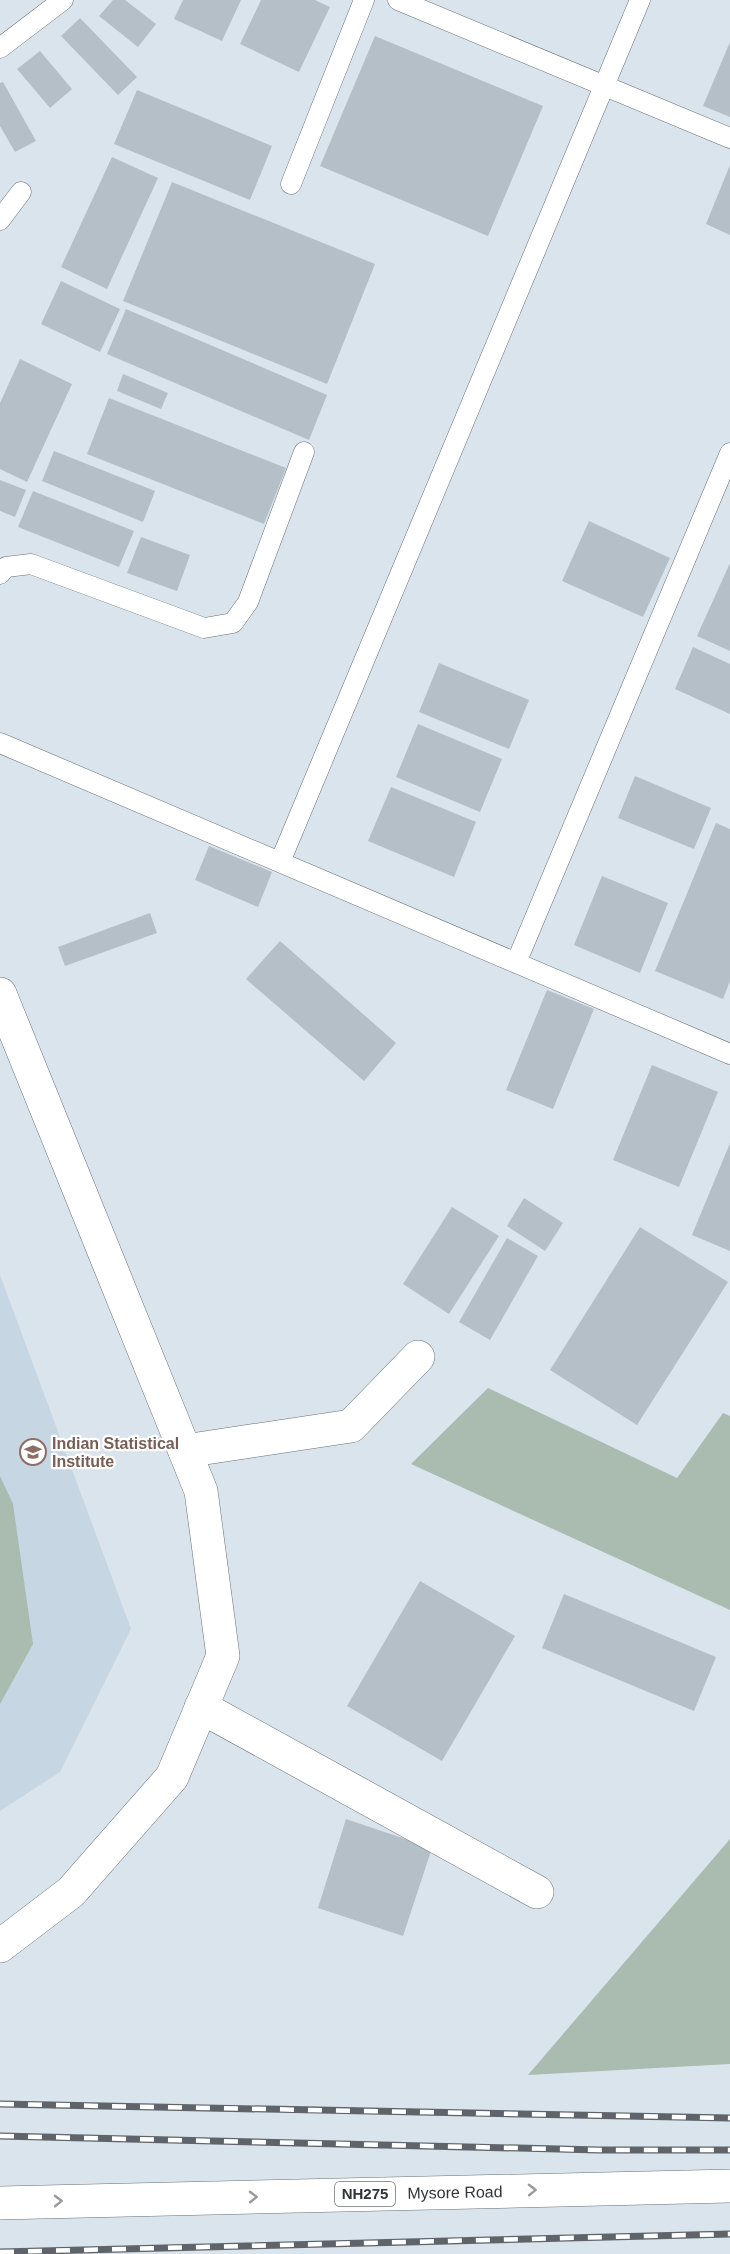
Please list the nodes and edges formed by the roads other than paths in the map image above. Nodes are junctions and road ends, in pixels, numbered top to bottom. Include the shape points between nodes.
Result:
1 (63, 0) edge
2 (364, 0) edge
3 (398, 0) edge
4 (640, 0) edge
5 (0, 48) edge
6 (605, 84) junction
7 (730, 138) edge
8 (291, 184) dead end
9 (21, 192) dead end
10 (0, 220) edge
11 (304, 452) dead end
12 (730, 453) edge
13 (0, 574) edge
14 (0, 743) edge
15 (280, 862) junction
16 (516, 963) junction
17 (0, 994) edge
18 (730, 1054) edge
19 (418, 1357) dead end
20 (185, 1450) junction
21 (201, 1707) junction
22 (537, 1892) dead end
23 (0, 1946) edge
24 (730, 2186) edge
25 (0, 2202) edge

1 - 5 lane
2 - 8 lane
3 - 6 lane
4 - 6 lane
6 - 7 lane
6 - 15 lane
9 - 10 lane
11 - 13 lane via 248,602 233,623 204,628 31,564 6,567
12 - 16 lane
14 - 15 lane
15 - 16 lane
16 - 18 lane
17 - 20 main road
19 - 20 main road via 351,1426
20 - 21 main road via 201,1491 223,1656
21 - 22 main road
21 - 23 main road via 172,1777 71,1892
25 -> 24 main road, Mysore Road / NH275

